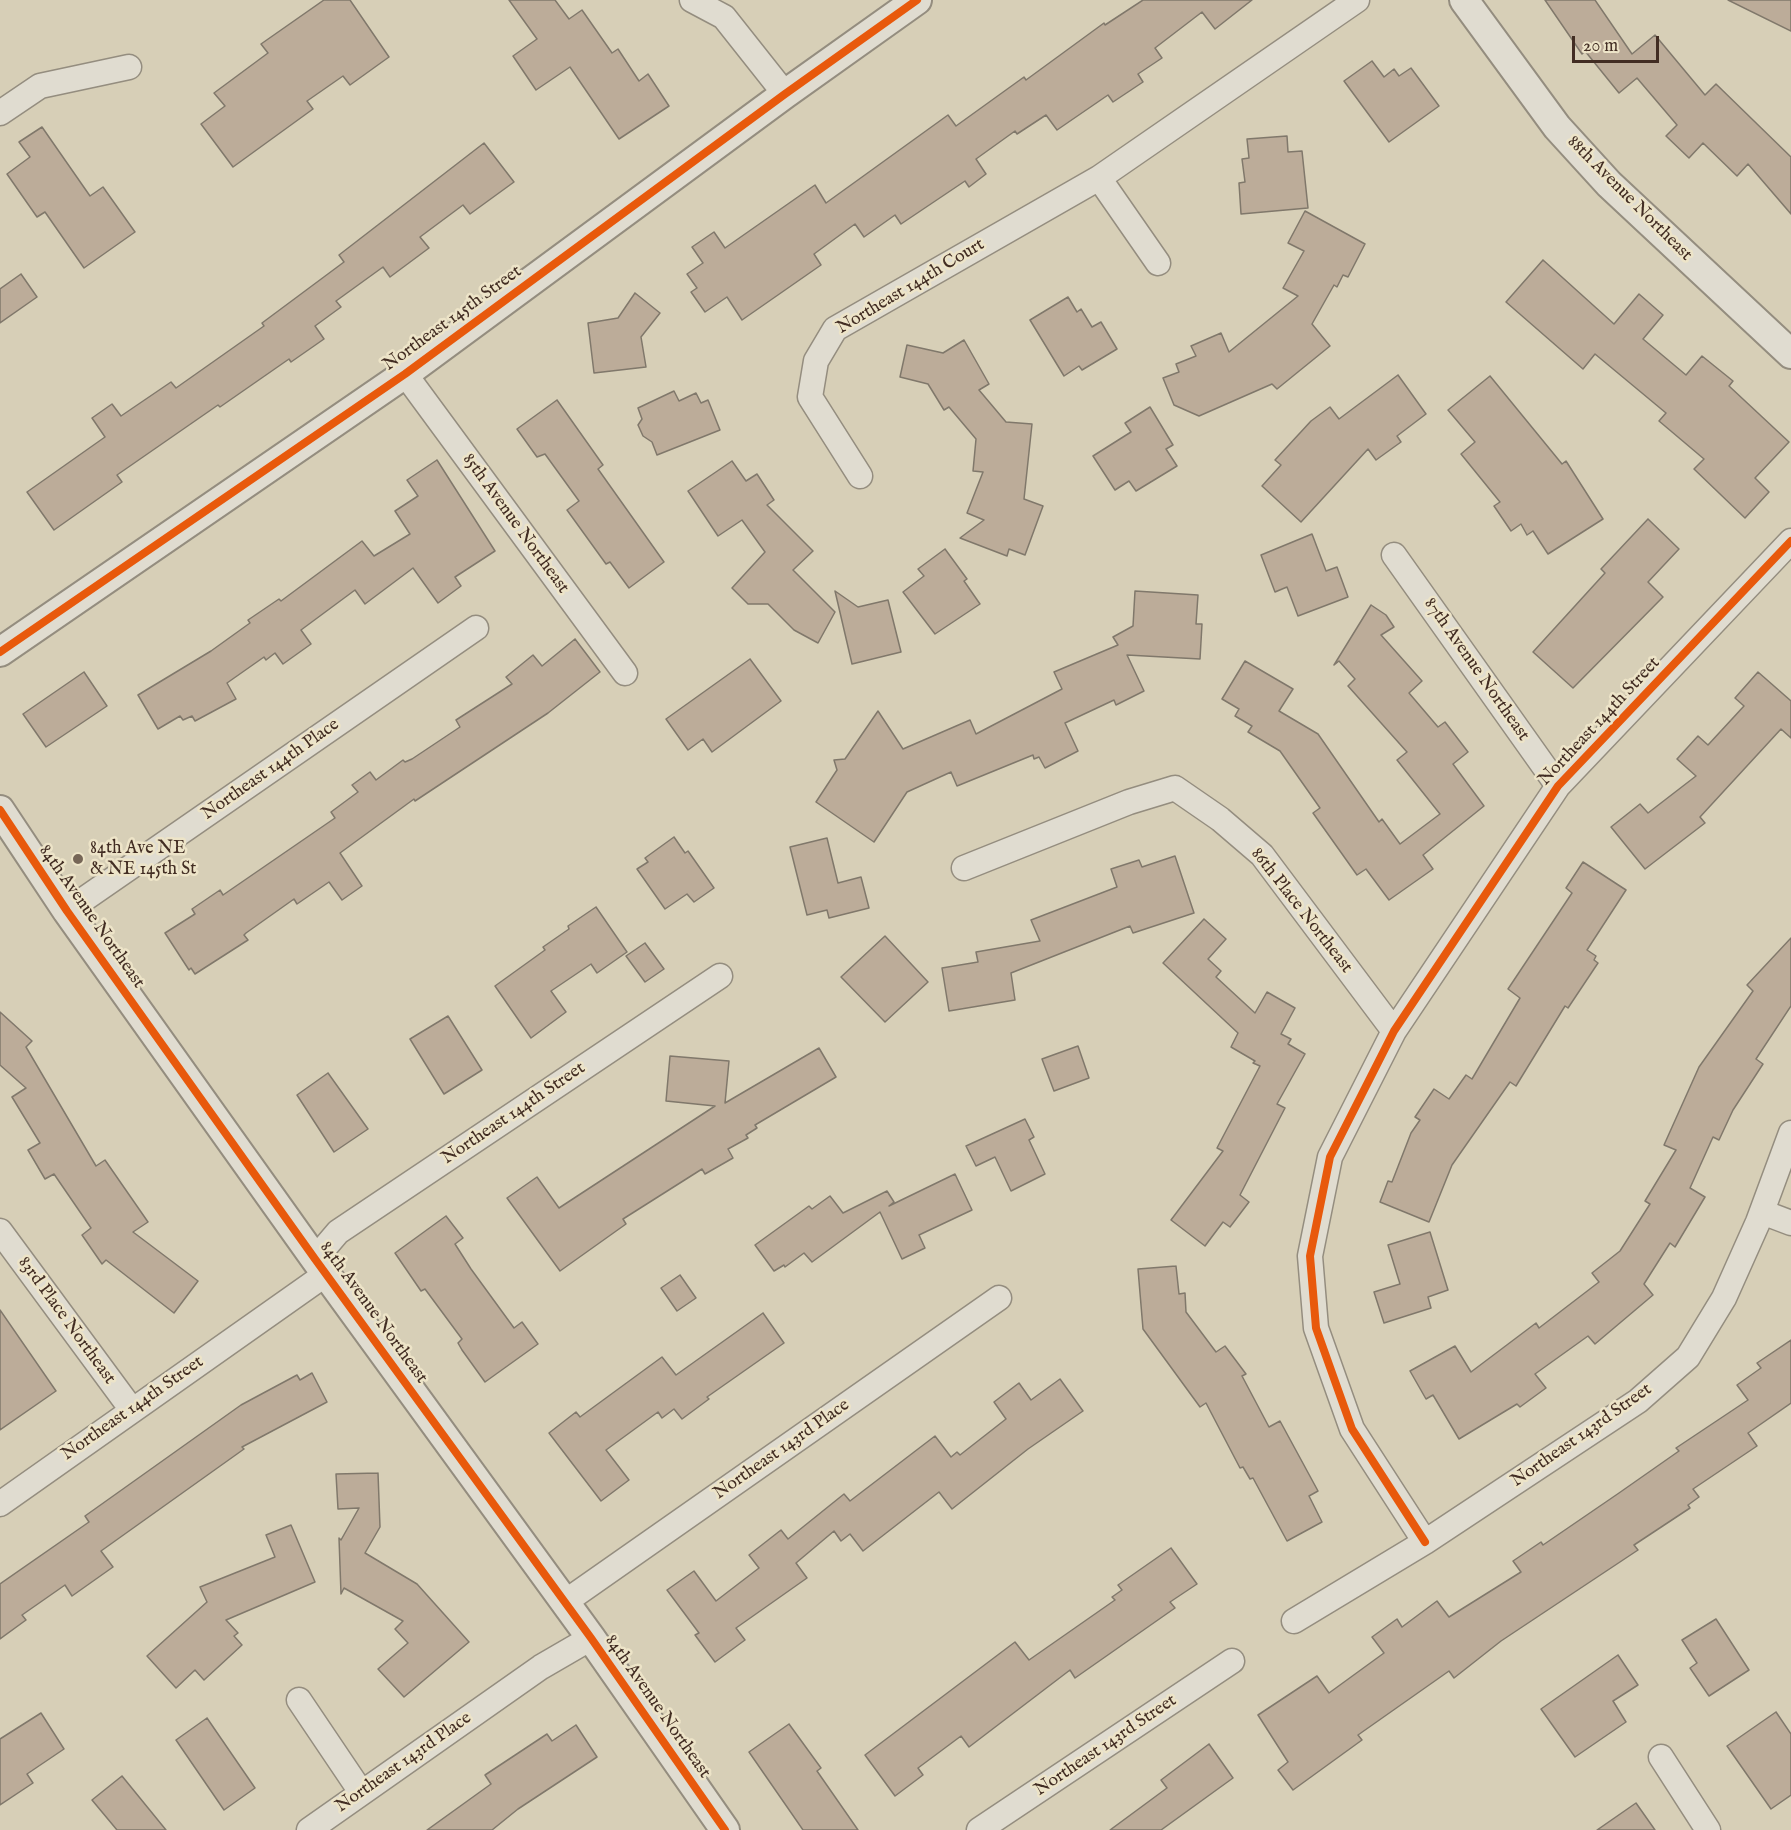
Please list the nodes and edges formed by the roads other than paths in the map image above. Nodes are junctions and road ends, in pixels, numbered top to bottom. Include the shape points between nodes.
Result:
1 (692, 0) edge
2 (917, 0) edge
3 (1357, 0) edge
4 (1464, 0) edge
5 (129, 67) dead end
6 (785, 94) junction
7 (0, 113) edge
8 (1099, 178) junction
9 (1158, 263) dead end
10 (1791, 354) edge
11 (405, 374) junction
12 (860, 476) dead end
13 (1791, 541) edge
14 (1394, 555) dead end
15 (476, 628) dead end
16 (0, 652) edge
17 (626, 673) dead end
18 (1558, 786) junction
19 (0, 810) edge
20 (964, 868) dead end
21 (67, 911) junction
22 (720, 976) dead end
23 (1394, 1031) junction
24 (1791, 1133) edge
25 (1762, 1212) junction
26 (1791, 1223) edge
27 (0, 1231) edge
28 (320, 1266) junction
29 (999, 1298) dead end
30 (132, 1410) junction
31 (0, 1504) edge
32 (1425, 1542) junction
33 (565, 1602) junction
34 (1294, 1621) dead end
35 (591, 1638) junction
36 (1232, 1661) dead end
37 (299, 1700) dead end
38 (1661, 1757) dead end
39 (361, 1792) junction
40 (309, 1830) edge
41 (725, 1830) edge
42 (979, 1830) edge
43 (1708, 1830) edge

1 - 6 street via 724,17
2 - 6 street, Northeast 145th Street
3 - 8 street, Northeast 144th Court
4 - 10 street, 88th Avenue Northeast via 1557,127 1610,184
5 - 7 street via 40,86
6 - 11 street, Northeast 145th Street
8 - 9 street
8 - 12 street, Northeast 144th Court via 835,329 816,361 810,397
11 - 16 street, Northeast 145th Street
11 - 17 street, 85th Avenue Northeast
13 - 18 street, Northeast 144th Street
14 - 18 street, 87th Avenue Northeast
15 - 21 street, Northeast 144th Place
18 - 23 street, Northeast 144th Street
19 - 21 street, 84th Avenue Northeast
20 - 23 street, 86th Place Northeast via 1129,802 1175,788 1262,855
21 - 28 street, 84th Avenue Northeast
22 - 28 street, Northeast 144th Street via 338,1232
23 - 32 street, Northeast 144th Street via 1330,1157 1310,1257 1316,1328 1352,1428
24 - 25 street, Northeast 143rd Street
25 - 26 street
25 - 32 street, Northeast 143rd Street via 1724,1298 1689,1358 1638,1401
27 - 30 street, 83rd Place Northeast
28 - 30 street, Northeast 144th Street
28 - 33 street, 84th Avenue Northeast
29 - 33 street, Northeast 143rd Place
30 - 31 street, Northeast 144th Street
32 - 34 street, Northeast 143rd Street
33 - 35 street, 84th Avenue Northeast
35 - 39 street, Northeast 143rd Place via 541,1667
35 - 41 street, 84th Avenue Northeast
36 - 42 street, Northeast 143rd Street
37 - 39 street
38 - 43 street
39 - 40 street, Northeast 143rd Place

